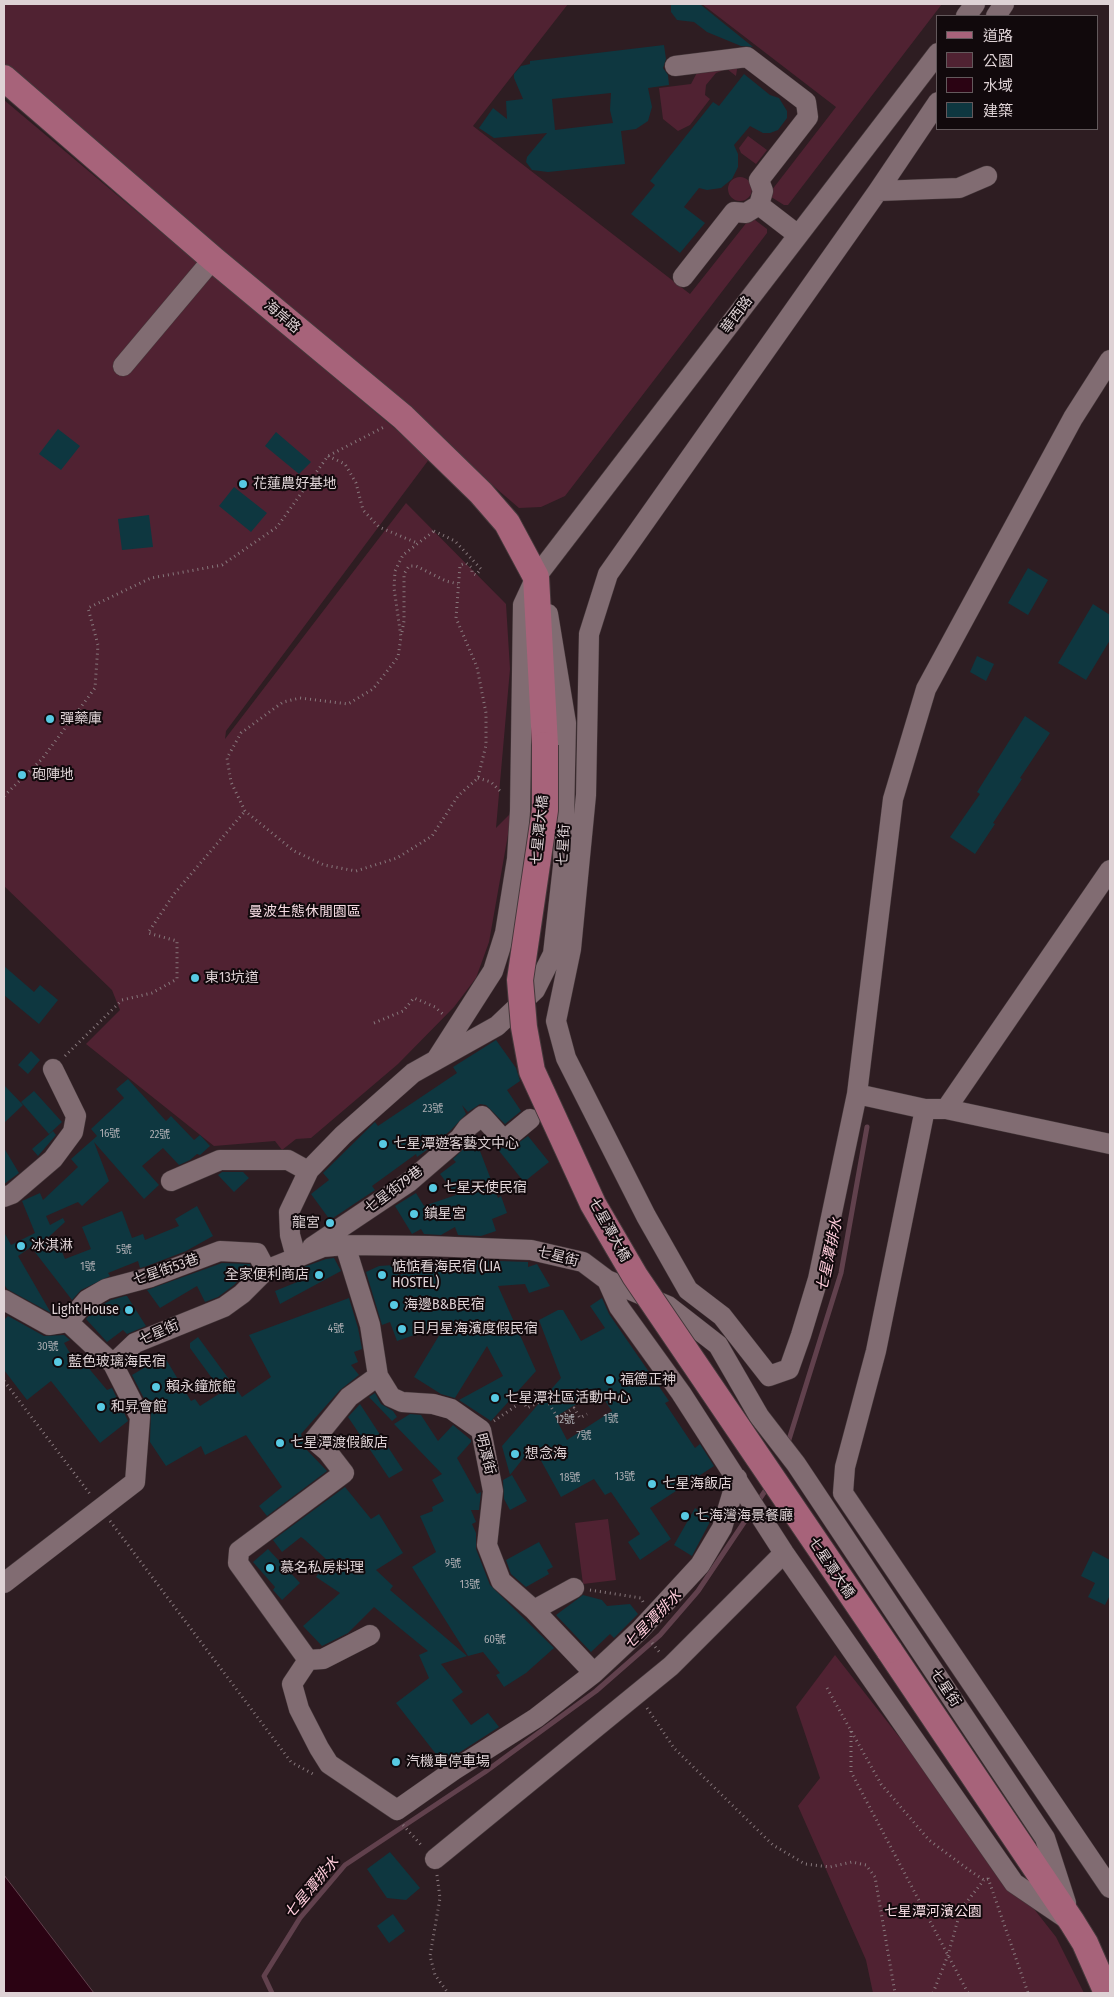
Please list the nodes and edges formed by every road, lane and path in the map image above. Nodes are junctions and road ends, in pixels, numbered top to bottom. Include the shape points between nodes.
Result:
1 (975, 4) edge
2 (1004, 4) edge
3 (967, 15) edge
4 (997, 15) edge
5 (936, 56) edge
6 (675, 66) dead end
7 (4, 78) edge
8 (936, 105) edge
9 (987, 176) dead end
10 (878, 191) junction
11 (759, 205) junction
12 (798, 235) junction
13 (213, 259) junction
14 (683, 277) dead end
15 (1110, 360) edge
16 (123, 366) dead end
17 (403, 418) junction
18 (328, 456) junction
19 (417, 543) junction
20 (536, 577) junction
21 (458, 584) junction
22 (401, 638) junction
23 (478, 778) junction
24 (4, 796) edge
25 (502, 802) dead end
26 (246, 811) junction
27 (1110, 870) edge
28 (450, 1020) dead end
29 (374, 1023) dead end
30 (436, 1060) junction
31 (53, 1069) joint
32 (857, 1094) junction
33 (925, 1109) junction
34 (946, 1109) junction
35 (530, 1119) dead end
36 (1110, 1144) edge
37 (308, 1171) junction
38 (171, 1181) dead end
39 (4, 1197) edge
40 (345, 1245) junction
41 (296, 1257) junction
42 (266, 1270) junction
43 (607, 1280) junction
44 (4, 1300) edge
45 (68, 1322) junction
46 (113, 1364) junction
47 (378, 1376) junction
48 (4, 1381) edge
49 (587, 1414) dead end
50 (481, 1430) junction
51 (742, 1485) junction
52 (100, 1508) junction
53 (784, 1554) junction
54 (4, 1583) edge
55 (574, 1588) joint
56 (534, 1610) junction
57 (645, 1624) junction
58 (370, 1635) dead end
59 (888, 1650) joint
60 (308, 1660) junction
61 (672, 1666) junction
62 (594, 1673) junction
63 (827, 1688) dead end
64 (638, 1694) junction
65 (851, 1731) junction
66 (315, 1775) dead end
67 (397, 1818) dead end
68 (985, 1841) junction
69 (429, 1853) junction
70 (986, 1880) junction
71 (1110, 1888) edge
72 (1072, 1922) junction
73 (948, 1956) junction
74 (448, 1993) edge
75 (895, 1993) edge
76 (933, 1993) edge
77 (968, 1993) edge
78 (1028, 1993) edge
79 (1107, 1993) edge

1 - 3 street
2 - 4 street
5 - 12 street, 華西路
6 - 11 street via 747,57 806,102 808,117 759,180 763,191
7 - 13 main road, 海岸路
8 - 10 street
9 - 10 street via 959,188
10 - 32 street via 608,574 589,634 586,795 571,949 556,1020 566,1058 646,1216 688,1290 722,1316 769,1376 790,1369 802,1335 818,1279
11 - 12 street
11 - 14 street via 746,213 734,212
12 - 20 street, 華西路
13 - 16 street
13 - 17 main road, 海岸路
15 - 32 street via 1073,418 926,689 893,799
17 - 18 path
17 - 20 main road, 海岸路 via 481,493 507,523
18 - 19 path via 345,464 356,484 362,510 380,527
18 - 24 path via 276,527 222,565 151,578 88,608 98,645 96,688 42,759
19 - 21 path via 434,532 455,541 481,569 476,575 466,564 460,564
19 - 22 path via 403,555 395,571 394,588
20 - 30 street, 七星街 via 523,605 517,860 505,933 493,971
20 - 30 street, 七星街 via 546,600 566,723 564,866 553,954 535,990 497,1026
20 - 59 main road, 七星潭大橋, bridge via 545,810 520,980 532,1072 593,1204 635,1276
21 - 22 path via 409,566 404,574
21 - 23 path via 456,618 477,667 486,713 486,746
22 - 26 path via 398,657 373,689 348,704 300,698 283,702 241,733 227,758 231,782
23 - 25 path via 491,782 502,792
23 - 26 path via 458,796 432,836 397,858 356,871 324,865 294,851
26 - 31 path via 174,894 148,933 177,941 177,979 152,992 122,1000
27 - 34 street
28 - 29 path via 435,1007 414,998 404,1011
30 - 37 street, 七星街 via 413,1073
31 - 39 street via 76,1116 73,1132 52,1159 12,1194
32 - 33 street
33 - 34 street
33 - 71 street via 876,1351 845,1467 843,1493
34 - 36 street
35 - 41 street, 七星街79巷 via 507,1138 500,1136 482,1116 409,1182
37 - 38 street via 288,1160 220,1160
37 - 41 street, 七星街 via 289,1212 290,1235
40 - 41 street, 七星街 via 323,1247
40 - 43 street, 七星街 via 531,1250 583,1262
40 - 47 street, 明潭街 via 370,1325
41 - 42 street, 七星街
42 - 45 street, 七星街53巷 via 257,1253 220,1251 151,1277 106,1289 87,1300
42 - 46 street, 七星街 via 224,1307 135,1343
43 - 51 street, 七星街 via 619,1306
43 - 72 street, 七星街 via 668,1306 718,1345 759,1416 796,1464 1045,1838
44 - 45 street via 49,1325
45 - 46 street
46 - 52 street via 140,1417 135,1482
47 - 50 street, 明潭街 via 391,1397 402,1402 451,1409
47 - 60 street via 349,1397 314,1440 344,1473 239,1551 238,1563
48 - 52 path
49 - 50 path via 580,1418 574,1408 558,1418 546,1398 527,1408 523,1402
50 - 56 street, 明潭街 via 494,1491 487,1545 500,1580
51 - 53 street, 七星街
51 - 57 street via 700,1565
52 - 54 street
52 - 66 path via 291,1762
53 - 61 street
53 - 68 street, 七星街
55 - 56 street
55 - 57 path via 641,1598
56 - 62 street, 明潭街
57 - 61 path
57 - 62 street
58 - 60 street via 323,1659
59 - 72 main road, 七星街
60 - 62 street via 292,1684 299,1709 319,1748 330,1764 397,1810 536,1718
61 - 64 street
63 - 65 path
64 - 69 street
64 - 75 path via 674,1748 773,1845 805,1864 830,1867 852,1862 866,1865 875,1878
65 - 70 path via 881,1784 928,1840
65 - 73 path via 851,1772
67 - 69 path
68 - 70 path
68 - 72 street, 七星街 via 1014,1883
69 - 74 path via 440,1898 430,1956 435,1975
70 - 73 path via 961,1909
70 - 78 path
72 - 79 main road, 七星街
73 - 76 path
73 - 77 path

